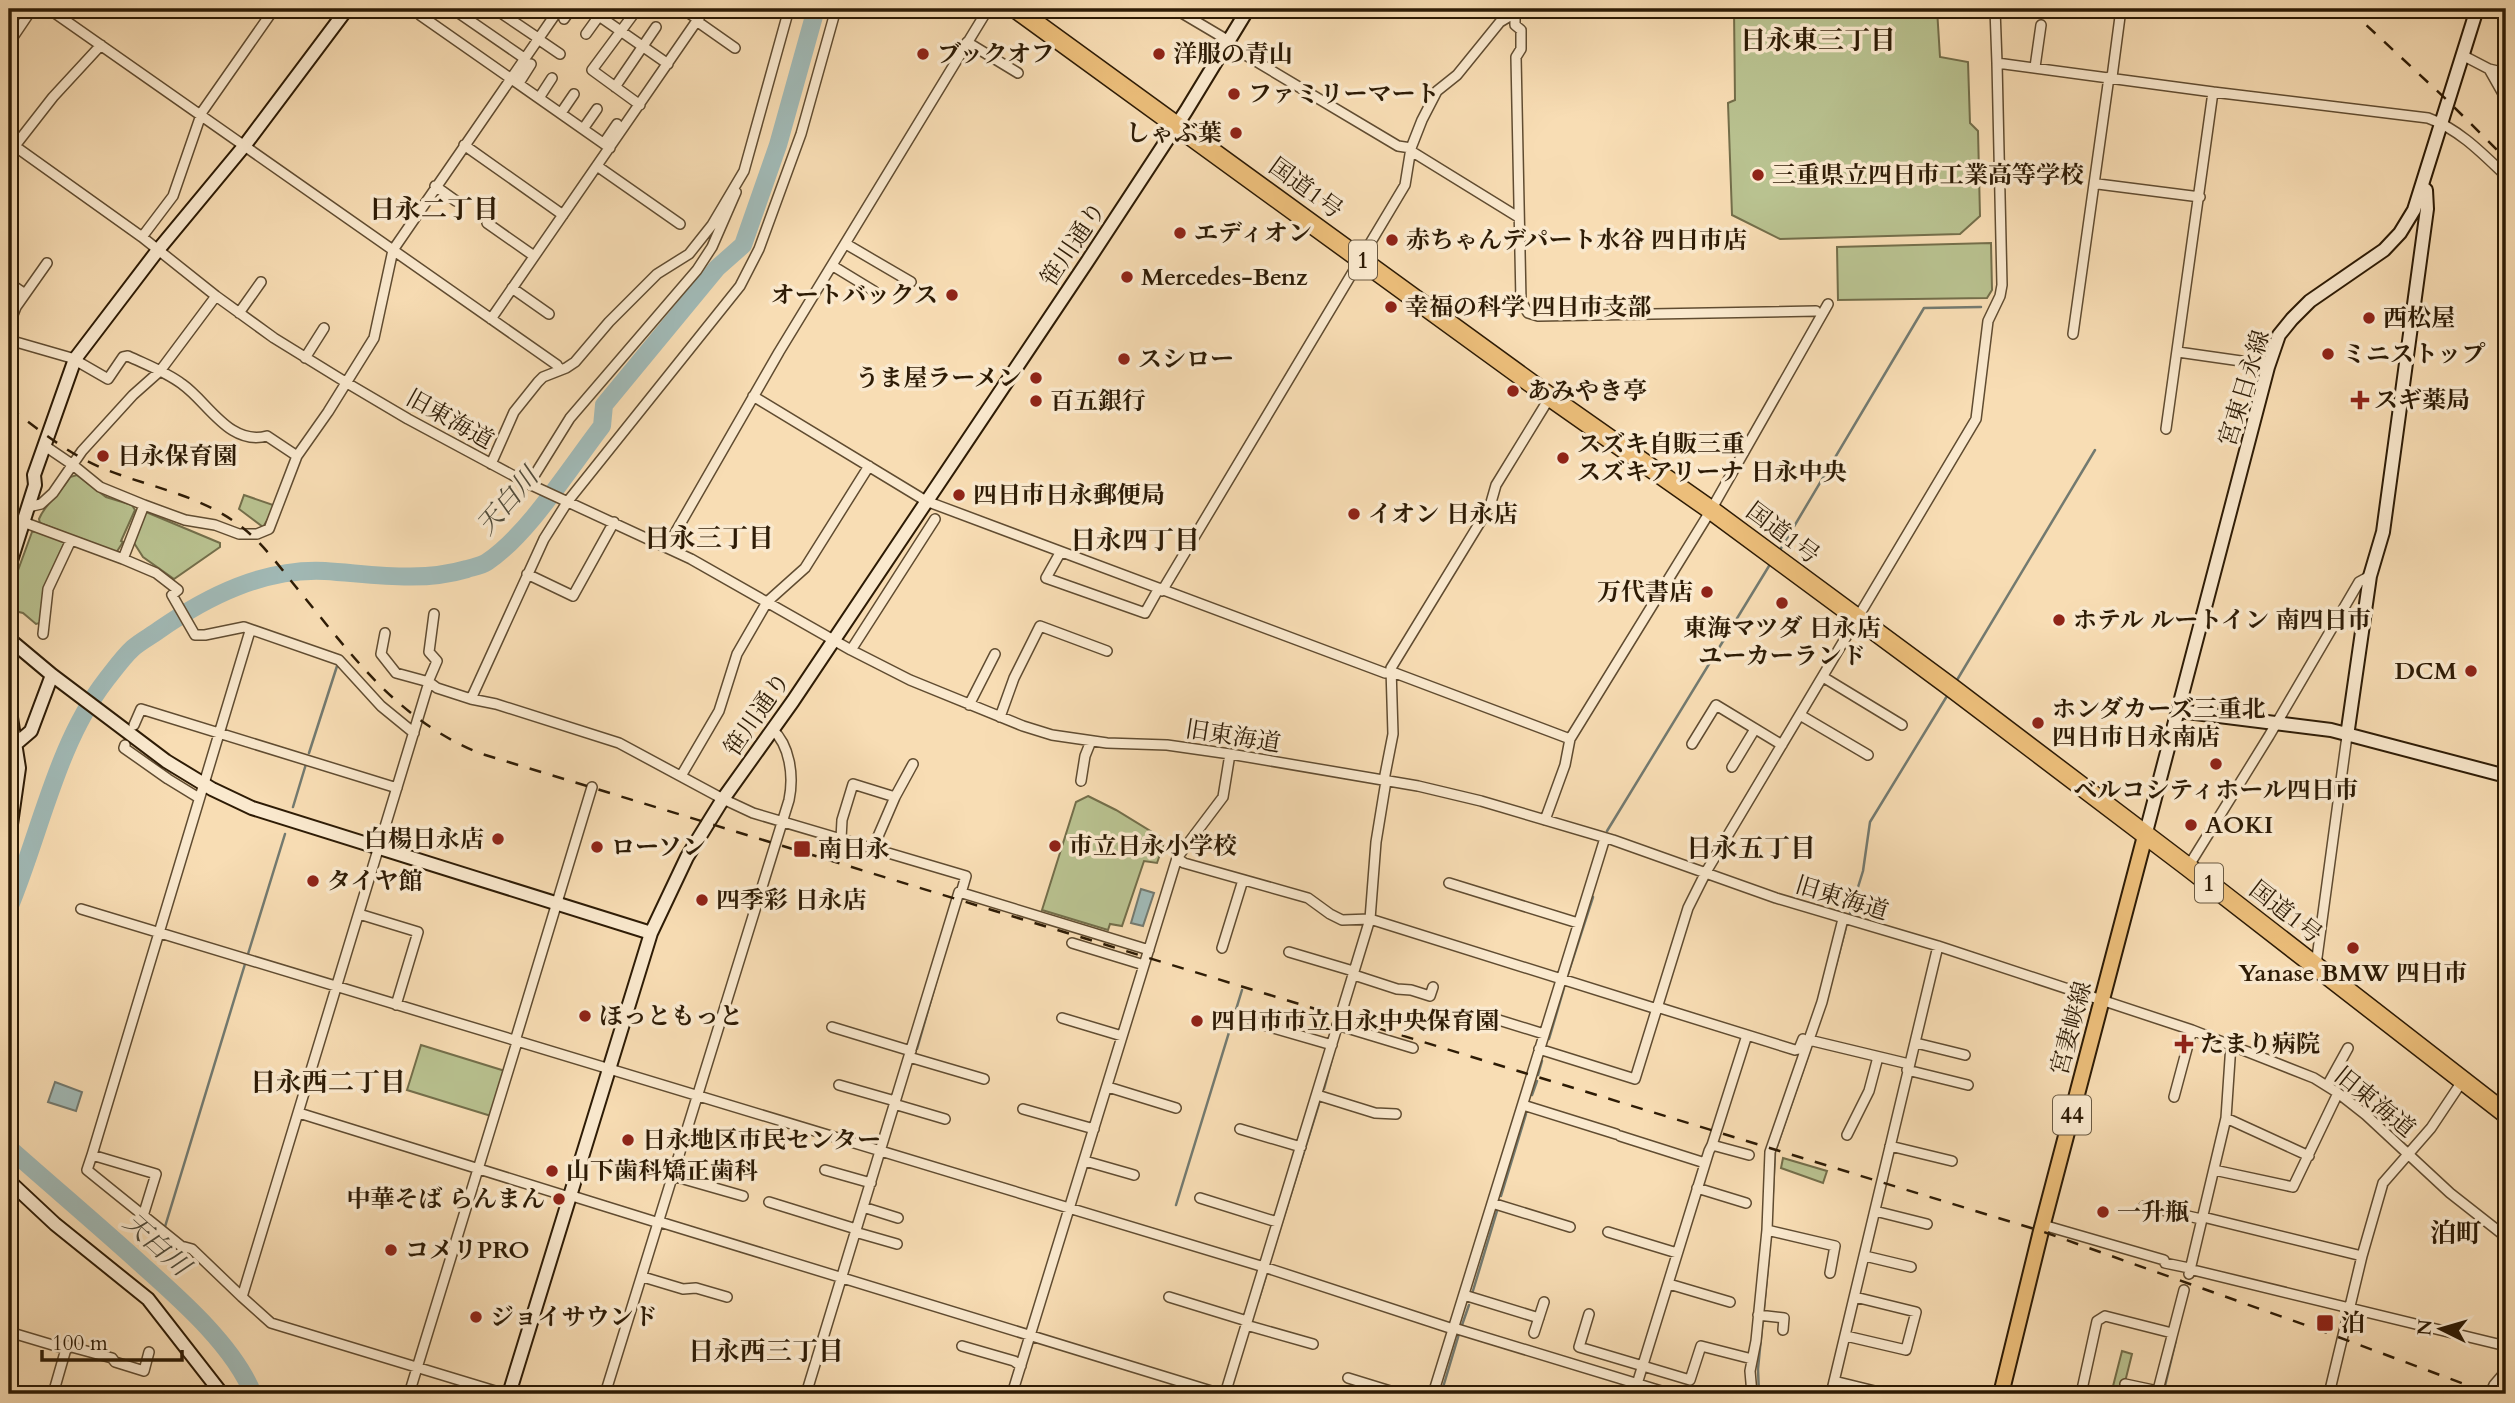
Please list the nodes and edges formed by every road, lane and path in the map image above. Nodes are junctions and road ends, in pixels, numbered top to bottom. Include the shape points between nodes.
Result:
1 (32, 9) edge
2 (50, 9) edge
3 (274, 9) edge
4 (347, 9) edge
5 (454, 9) edge
6 (495, 9) edge
7 (559, 9) edge
8 (571, 9) edge
9 (589, 9) edge
10 (683, 9) edge
11 (705, 9) edge
12 (789, 9) edge
13 (836, 9) edge
14 (988, 9) edge
15 (1016, 9) edge
16 (1175, 9) edge
17 (1248, 9) edge
18 (1995, 9) edge
19 (2121, 9) edge
20 (2477, 9) edge
21 (1515, 11) edge
22 (601, 12) edge
23 (635, 12) dead end
24 (420, 15) dead end
25 (564, 19) dead end
26 (698, 21) junction
27 (2041, 25) dead end
28 (656, 27) dead end
29 (621, 31) junction
30 (586, 34) dead end
31 (538, 38) junction
32 (967, 42) junction
33 (1228, 42) junction
34 (9, 43) edge
35 (101, 45) junction
36 (643, 46) junction
37 (735, 48) dead end
38 (560, 54) dead end
39 (2464, 56) junction
40 (528, 61) junction
41 (1997, 63) junction
42 (668, 64) junction
43 (2035, 67) junction
44 (2489, 69) junction
45 (2506, 73) edge
46 (1018, 74) dead end
47 (2111, 77) junction
48 (552, 78) dead end
49 (515, 80) junction
50 (615, 87) junction
51 (2214, 92) junction
52 (574, 94) dead end
53 (539, 98) junction
54 (2506, 99) edge
55 (640, 105) junction
56 (597, 109) dead end
57 (561, 113) junction
58 (201, 115) junction
59 (2441, 122) junction
60 (617, 124) dead end
61 (1175, 124) junction
62 (583, 129) junction
63 (11, 145) edge
64 (245, 145) junction
65 (464, 145) junction
66 (607, 146) junction
67 (1411, 150) junction
68 (597, 166) junction
69 (2506, 176) edge
70 (739, 180) junction
71 (435, 186) junction
72 (2094, 186) junction
73 (2422, 187) junction
74 (2200, 197) junction
75 (456, 201) dead end
76 (563, 215) junction
77 (1518, 217) junction
78 (486, 223) dead end
79 (680, 223) dead end
80 (142, 237) junction
81 (846, 244) junction
82 (158, 250) junction
83 (393, 250) junction
84 (534, 256) junction
85 (1362, 260) junction
86 (47, 263) dead end
87 (833, 266) junction
88 (261, 282) dead end
89 (911, 282) dead end
90 (9, 283) edge
91 (512, 288) junction
92 (874, 291) dead end
93 (25, 294) junction
94 (216, 296) junction
95 (1828, 304) dead end
96 (1816, 311) dead end
97 (239, 313) junction
98 (549, 314) dead end
99 (491, 318) junction
100 (9, 325) edge
101 (324, 328) dead end
102 (2073, 334) dead end
103 (9, 340) edge
104 (2178, 352) junction
105 (305, 358) junction
106 (75, 359) junction
107 (2269, 365) junction
108 (560, 370) junction
109 (160, 371) junction
110 (346, 383) junction
111 (753, 396) junction
112 (1550, 397) junction
113 (2166, 429) dead end
114 (45, 446) junction
115 (297, 456) junction
116 (73, 464) junction
117 (491, 464) junction
118 (869, 466) junction
119 (530, 485) junction
120 (565, 500) junction
121 (926, 502) junction
122 (144, 505) junction
123 (28, 507) junction
124 (1711, 510) junction
125 (935, 519) dead end
126 (23, 522) junction
127 (614, 522) junction
128 (71, 540) junction
129 (667, 547) junction
130 (895, 547) junction
131 (1060, 552) junction
132 (912, 553) junction
133 (10, 559) edge
134 (123, 559) junction
135 (887, 560) junction
136 (903, 567) junction
137 (527, 574) junction
138 (2370, 576) junction
139 (1160, 590) junction
140 (767, 602) junction
141 (434, 614) dead end
142 (1857, 619) junction
143 (250, 631) junction
144 (385, 633) dead end
145 (43, 634) dead end
146 (9, 639) edge
147 (833, 640) junction
148 (851, 650) junction
149 (1107, 651) dead end
150 (995, 654) dead end
151 (1391, 673) junction
152 (52, 675) junction
153 (1823, 677) junction
154 (428, 682) junction
155 (471, 699) junction
156 (9, 705) edge
157 (970, 705) junction
158 (2179, 711) junction
159 (1800, 715) junction
160 (1000, 717) junction
161 (2276, 723) junction
162 (134, 725) dead end
163 (1902, 725) dead end
164 (772, 729) junction
165 (1755, 729) junction
166 (219, 732) junction
167 (414, 733) junction
168 (2347, 736) junction
169 (1570, 740) junction
170 (1091, 741) junction
171 (16, 743) junction
172 (1692, 744) dead end
173 (125, 745) dead end
174 (1782, 745) junction
175 (1230, 754) junction
176 (1868, 755) dead end
177 (913, 764) dead end
178 (1732, 767) dead end
179 (681, 776) junction
180 (2506, 776) edge
181 (1081, 781) dead end
182 (1385, 781) junction
183 (203, 783) junction
184 (397, 788) junction
185 (592, 788) dead end
186 (895, 797) junction
187 (199, 798) junction
188 (723, 799) junction
189 (1545, 820) junction
190 (782, 821) junction
191 (2145, 836) junction
192 (9, 838) edge
193 (1605, 838) junction
194 (841, 839) junction
195 (873, 848) junction
196 (379, 849) junction
197 (1177, 858) junction
198 (2188, 867) junction
199 (1706, 872) junction
200 (1243, 880) junction
201 (1449, 883) dead end
202 (961, 892) junction
203 (556, 903) junction
204 (80, 909) dead end
205 (359, 914) junction
206 (1370, 919) junction
207 (1843, 919) junction
208 (1578, 923) junction
209 (158, 933) junction
210 (651, 933) junction
211 (1072, 943) dead end
212 (1938, 946) junction
213 (1222, 948) dead end
214 (1149, 950) junction
215 (1289, 952) dead end
216 (1144, 965) junction
217 (2316, 967) junction
218 (1353, 973) junction
219 (1561, 979) junction
220 (1433, 987) dead end
221 (337, 988) junction
222 (2102, 999) junction
223 (396, 1005) junction
224 (1657, 1008) junction
225 (1476, 1013) dead end
226 (1062, 1017) dead end
227 (1253, 1022) dead end
228 (1337, 1025) junction
229 (832, 1027) dead end
230 (2192, 1030) junction
231 (1544, 1034) junction
232 (1747, 1035) junction
233 (1122, 1036) junction
234 (1810, 1036) junction
235 (516, 1041) junction
236 (1916, 1043) junction
237 (2231, 1044) junction
238 (1332, 1045) junction
239 (1413, 1048) dead end
240 (2348, 1048) dead end
241 (1539, 1049) junction
242 (910, 1054) junction
243 (1965, 1055) dead end
244 (1878, 1057) junction
245 (1908, 1067) junction
246 (607, 1070) junction
247 (984, 1079) dead end
248 (2463, 1080) junction
249 (839, 1085) dead end
250 (1968, 1085) dead end
251 (2327, 1086) junction
252 (1108, 1087) junction
253 (2338, 1093) junction
254 (1317, 1095) junction
255 (697, 1097) junction
256 (2174, 1097) dead end
257 (895, 1102) junction
258 (1523, 1105) junction
259 (1176, 1108) dead end
260 (1023, 1109) dead end
261 (299, 1113) junction
262 (1396, 1114) dead end
263 (2506, 1114) edge
264 (2226, 1118) junction
265 (945, 1119) dead end
266 (1094, 1129) junction
267 (1240, 1129) dead end
268 (1847, 1135) dead end
269 (1712, 1145) junction
270 (1890, 1146) junction
271 (1301, 1147) junction
272 (880, 1152) junction
273 (2410, 1154) junction
274 (92, 1155) junction
275 (1749, 1155) dead end
276 (2309, 1156) junction
277 (1085, 1161) junction
278 (1951, 1161) dead end
279 (1705, 1163) junction
280 (478, 1168) junction
281 (825, 1170) dead end
282 (2214, 1170) junction
283 (673, 1175) junction
284 (1133, 1175) dead end
285 (9, 1181) edge
286 (871, 1184) junction
287 (1697, 1188) junction
288 (569, 1196) junction
289 (743, 1196) dead end
290 (1200, 1198) dead end
291 (769, 1202) dead end
292 (1492, 1203) junction
293 (1746, 1203) dead end
294 (2144, 1206) dead end
295 (863, 1207) junction
296 (1069, 1210) junction
297 (1875, 1211) junction
298 (143, 1216) junction
299 (898, 1218) dead end
300 (2202, 1218) junction
301 (659, 1222) junction
302 (1277, 1222) junction
303 (1927, 1224) dead end
304 (2043, 1226) junction
305 (1570, 1227) dead end
306 (856, 1231) junction
307 (1770, 1231) junction
308 (1608, 1233) dead end
309 (2506, 1237) edge
310 (897, 1244) dead end
311 (1677, 1253) junction
312 (1865, 1256) junction
313 (2362, 1256) junction
314 (1264, 1267) junction
315 (1911, 1267) dead end
316 (2189, 1271) junction
317 (1830, 1273) dead end
318 (643, 1277) junction
319 (841, 1279) junction
320 (1669, 1284) junction
321 (2184, 1290) dead end
322 (1464, 1295) junction
323 (242, 1297) junction
324 (727, 1297) dead end
325 (1169, 1297) dead end
326 (1855, 1297) junction
327 (1544, 1302) dead end
328 (1730, 1302) dead end
329 (2350, 1308) junction
330 (1589, 1314) dead end
331 (1762, 1315) junction
332 (1539, 1318) junction
333 (1246, 1323) junction
334 (1454, 1329) junction
335 (1783, 1330) dead end
336 (9, 1332) edge
337 (1534, 1333) dead end
338 (2172, 1333) junction
339 (1031, 1335) junction
340 (1846, 1336) junction
341 (1313, 1344) dead end
342 (962, 1346) dead end
343 (2506, 1346) edge
344 (66, 1349) junction
345 (149, 1352) dead end
346 (1752, 1359) junction
347 (1021, 1366) junction
348 (1643, 1366) junction
349 (418, 1367) junction
350 (2506, 1371) edge
351 (1348, 1378) dead end
352 (1834, 1381) junction
353 (1638, 1384) junction
354 (2125, 1384) dead end
355 (1883, 1393) edge
356 (2158, 1393) edge
357 (53, 1394) edge
358 (222, 1394) edge
359 (409, 1394) edge
360 (507, 1394) edge
361 (606, 1394) edge
362 (806, 1394) edge
363 (1012, 1394) edge
364 (1223, 1394) edge
365 (1400, 1394) edge
366 (1433, 1394) edge
367 (1636, 1394) edge
368 (1671, 1394) edge
369 (1752, 1394) edge
370 (1831, 1394) edge
371 (2001, 1394) edge
372 (2081, 1394) edge
373 (2329, 1394) edge
374 (2490, 1394) edge

1 - 34 street
2 - 35 street
3 - 58 street
4 - 64 street
5 - 40 street
6 - 31 street
7 - 31 street
8 - 25 street
9 - 22 street
10 - 26 street
11 - 26 street
12 - 70 street
13 - 120 street via 802,134 759,249 740,286
14 - 32 street
15 - 61 highway, 国道1号 / 1
16 - 33 street
17 - 33 street, 笹川通り
18 - 41 street
19 - 47 street
20 - 39 street, 宮東日永線
21 - 67 street via 1437,91
21 - 77 street via 1515,25 1521,30 1516,57
22 - 29 street
22 - 30 street
23 - 29 street
24 - 49 street
26 - 37 street
26 - 42 street
27 - 43 street
28 - 36 street
29 - 36 street
29 - 50 street via 592,70
31 - 38 street
31 - 40 street
32 - 46 street
32 - 81 street
33 - 61 street, 笹川通り
33 - 67 street
35 - 58 street
35 - 63 street
36 - 42 street
36 - 50 street
39 - 44 street
39 - 59 street, 宮東日永線
40 - 49 street
41 - 43 street
41 - 142 street via 2001,285 1988,321 1976,419
42 - 55 street
43 - 47 street
44 - 45 street
44 - 54 street
47 - 51 street
47 - 72 street
48 - 53 street
49 - 53 street
49 - 65 street
50 - 55 street
51 - 59 street
51 - 74 street
52 - 57 street
53 - 57 street
55 - 66 street
56 - 62 street
57 - 62 street
58 - 64 street
58 - 80 street via 173,196
59 - 69 street via 2473,144
59 - 73 street, 宮東日永線
60 - 66 street
61 - 85 highway, 国道1号 / 1
61 - 121 street, 笹川通り
62 - 66 street
63 - 80 street, 旧東海道
64 - 82 street
64 - 83 street
65 - 71 street
65 - 76 street
66 - 68 street
67 - 77 street
67 - 85 street via 1405,185
68 - 76 street
68 - 79 street
70 - 108 street via 696,247 657,274 575,362
70 - 119 street via 725,220 698,270 570,418
71 - 75 street
71 - 83 street
72 - 74 street
72 - 102 street
73 - 107 street, 宮東日永線 via 2400,233 2292,319 2279,335
73 - 138 street via 2427,190 2427,209 2384,532
74 - 104 street
76 - 84 street
77 - 96 street via 1521,301 1531,314
78 - 84 street
80 - 82 street, 旧東海道
81 - 87 street
81 - 89 street
82 - 94 street, 旧東海道
82 - 106 street
83 - 99 street
83 - 110 street via 374,338
84 - 91 street
85 - 112 highway, 国道1号 / 1
85 - 139 street
86 - 93 street
87 - 92 street
87 - 111 street
88 - 97 street
90 - 93 street
91 - 98 street
91 - 99 street
93 - 100 street
94 - 97 street, 旧東海道
94 - 109 street
95 - 124 street
97 - 105 street, 旧東海道
99 - 108 street
101 - 105 street
103 - 106 street
104 - 107 street
104 - 113 street
105 - 110 street, 旧東海道
106 - 109 street via 108,379 125,356
106 - 114 street
107 - 158 street, 宮東日永線
108 - 117 street via 543,377 514,412
109 - 115 street via 184,385 212,415 234,430 248,437 267,436
109 - 116 street via 133,394
110 - 115 street
110 - 117 street, 旧東海道
111 - 118 street
111 - 129 street
112 - 124 highway, 国道1号 / 1
112 - 151 street
114 - 116 street
114 - 123 street
115 - 122 street via 266,531 239,534
116 - 122 street via 100,487
116 - 123 street via 53,493
117 - 119 street, 旧東海道
118 - 121 street
118 - 140 street via 805,568
119 - 120 street, 旧東海道
120 - 127 street, 旧東海道
120 - 137 street
121 - 130 street, 笹川通り
121 - 131 street
122 - 134 street
123 - 126 street
124 - 142 highway, 国道1号 / 1
124 - 169 street
125 - 132 street
126 - 128 street
126 - 133 street
127 - 129 street, 旧東海道
127 - 137 street via 573,596
128 - 134 street
128 - 145 street via 48,589
129 - 140 street, 旧東海道
130 - 132 street
130 - 135 street, 笹川通り
131 - 139 street
131 - 139 street via 1046,578 1145,613
132 - 136 street
134 - 143 street via 165,578 178,590 172,595 195,635 238,627
135 - 136 street
135 - 147 street, 笹川通り
136 - 148 street
137 - 155 street
138 - 161 street via 2359,582
138 - 168 street
139 - 151 street
140 - 147 street, 旧東海道
140 - 179 street via 737,654 719,711
141 - 154 street via 429,652 437,661
142 - 153 street
142 - 191 highway, 国道1号 / 1
143 - 166 street
143 - 167 street via 339,660 381,706
144 - 154 street via 382,654 396,673
146 - 152 street
147 - 148 street, 旧東海道
147 - 164 street, 笹川通り
148 - 157 street, 旧東海道
149 - 160 street via 1040,626
150 - 157 street
151 - 169 street
151 - 182 street via 1393,734
152 - 171 street via 31,731
152 - 183 street via 166,761
153 - 159 street
153 - 163 street
154 - 155 street
154 - 167 street
155 - 179 street via 619,743
156 - 171 street
157 - 160 street, 旧東海道
158 - 161 street
158 - 191 street, 宮東日永線
159 - 174 street
159 - 176 street
160 - 170 street, 旧東海道 via 1052,735
161 - 168 street
161 - 198 street
162 - 166 street via 141,709
164 - 188 street, 笹川通り
164 - 190 street via 783,739 792,778
165 - 172 street via 1716,705
165 - 174 street
165 - 178 street
166 - 183 street
166 - 184 street
167 - 184 street
168 - 180 street
168 - 217 street
169 - 189 street
170 - 175 street, 旧東海道
170 - 181 street
171 - 192 street via 19,768
173 - 187 street
174 - 199 street
175 - 182 street, 旧東海道
175 - 197 street via 1223,797
177 - 186 street
179 - 188 street
182 - 189 street, 旧東海道 via 1454,794
182 - 206 street
183 - 187 street
183 - 196 street via 272,816
184 - 196 street
185 - 203 street
186 - 194 street via 853,784
186 - 195 street
187 - 209 street
188 - 190 street
188 - 210 street, 笹川通り via 687,857
189 - 193 street, 旧東海道
190 - 194 street
190 - 255 street
191 - 198 highway, 国道1号 / 1
191 - 222 main road, 宮妻峡線 / 44
193 - 199 street, 旧東海道
193 - 208 street
194 - 195 street
195 - 202 street via 966,876
196 - 203 street
196 - 205 street
197 - 200 street
197 - 214 street
198 - 217 highway, 国道1号 / 1
199 - 207 street, 旧東海道
199 - 224 street via 1688,908
200 - 206 street via 1308,898 1342,919
200 - 213 street
201 - 208 street
202 - 214 street
202 - 242 street
203 - 210 street
203 - 235 street
204 - 209 street
205 - 221 street
205 - 223 street via 418,932
206 - 218 street
206 - 219 street
207 - 212 street, 旧東海道
207 - 234 street
208 - 219 street
209 - 221 street
209 - 274 street
210 - 246 street, 笹川通り
211 - 216 street
212 - 222 street, 旧東海道
212 - 236 street
214 - 216 street
215 - 218 street
216 - 233 street
217 - 248 highway, 国道1号 / 1
218 - 220 street via 1430,996
218 - 228 street
219 - 224 street
219 - 231 street
221 - 223 street
221 - 261 street
222 - 230 street, 旧東海道
222 - 304 main road, 宮妻峡線 / 44
223 - 235 street
224 - 232 street
224 - 241 street via 1635,1079
225 - 231 street
226 - 233 street
227 - 238 street
228 - 238 street
228 - 239 street
229 - 242 street
230 - 237 street, 旧東海道
230 - 256 street
231 - 241 street
232 - 234 street via 1797,1050 1806,1033
232 - 269 street
233 - 252 street
234 - 244 street
234 - 307 street via 1770,1152
235 - 246 street
235 - 280 street
236 - 243 street
236 - 245 street
237 - 251 street, 旧東海道
237 - 264 street
238 - 254 street
240 - 251 street
241 - 258 street
242 - 247 street
242 - 257 street
244 - 245 street
244 - 268 street via 1869,1091
245 - 250 street
245 - 270 street
246 - 255 street
246 - 288 street, 笹川通り
248 - 263 highway, 国道1号 / 1
248 - 273 street
249 - 257 street
251 - 253 street, 旧東海道
252 - 259 street
252 - 266 street
253 - 273 street, 旧東海道
253 - 276 street
254 - 262 street via 1376,1113
254 - 271 street
255 - 272 street
255 - 283 street
257 - 265 street
257 - 272 street
258 - 279 street
258 - 292 street
260 - 266 street
261 - 280 street
261 - 323 street
264 - 276 street
264 - 282 street
266 - 277 street
267 - 271 street
269 - 275 street
269 - 279 street
270 - 278 street
270 - 297 street
271 - 302 street
272 - 286 street
272 - 296 street
273 - 309 street, 旧東海道
273 - 313 street via 2383,1183
274 - 298 street via 87,1170
274 - 298 street via 156,1174
276 - 282 street via 2293,1187
277 - 284 street
277 - 296 street
279 - 287 street
280 - 288 street
280 - 349 street
281 - 286 street
282 - 300 street
283 - 289 street
283 - 301 street
285 - 358 street via 148,1299
286 - 295 street
287 - 293 street
287 - 311 street
288 - 301 street
288 - 360 street, 笹川通り
290 - 302 street
291 - 306 street
292 - 305 street
292 - 322 street
294 - 300 street
295 - 299 street
295 - 306 street
296 - 314 street
296 - 339 street
297 - 303 street
297 - 312 street
298 - 323 street via 181,1246 192,1249
300 - 313 street
300 - 316 street
301 - 318 street
301 - 319 street
302 - 314 street
304 - 316 street
304 - 371 main road, 宮妻峡線 / 44
306 - 310 street
306 - 319 street
307 - 317 street via 1835,1247
307 - 331 street
308 - 311 street
311 - 320 street
312 - 315 street
312 - 326 street
313 - 329 street
314 - 333 street
314 - 334 street
316 - 329 street
318 - 324 street
318 - 361 street
319 - 339 street
319 - 362 street
320 - 328 street
320 - 348 street
321 - 338 street
322 - 332 street
322 - 334 street
323 - 349 street via 271,1323
325 - 333 street
326 - 340 street
326 - 340 street via 1916,1312 1906,1350
327 - 332 street
329 - 343 street
329 - 373 street
330 - 348 street via 1579,1348
331 - 335 street via 1784,1318
331 - 346 street
332 - 337 street
333 - 341 street
333 - 364 street
334 - 353 street
334 - 366 street
336 - 344 street
338 - 356 street
338 - 372 street via 2105,1316 2098,1321
339 - 347 street
339 - 364 street
340 - 352 street
342 - 347 street
344 - 345 street via 112,1358 144,1371
344 - 357 street
346 - 348 street via 1701,1346 1690,1380
346 - 369 street
347 - 363 street
348 - 353 street
349 - 359 street
349 - 360 street
350 - 374 street
351 - 365 street
352 - 355 street
352 - 370 street
353 - 367 street
353 - 368 street
354 - 356 street

